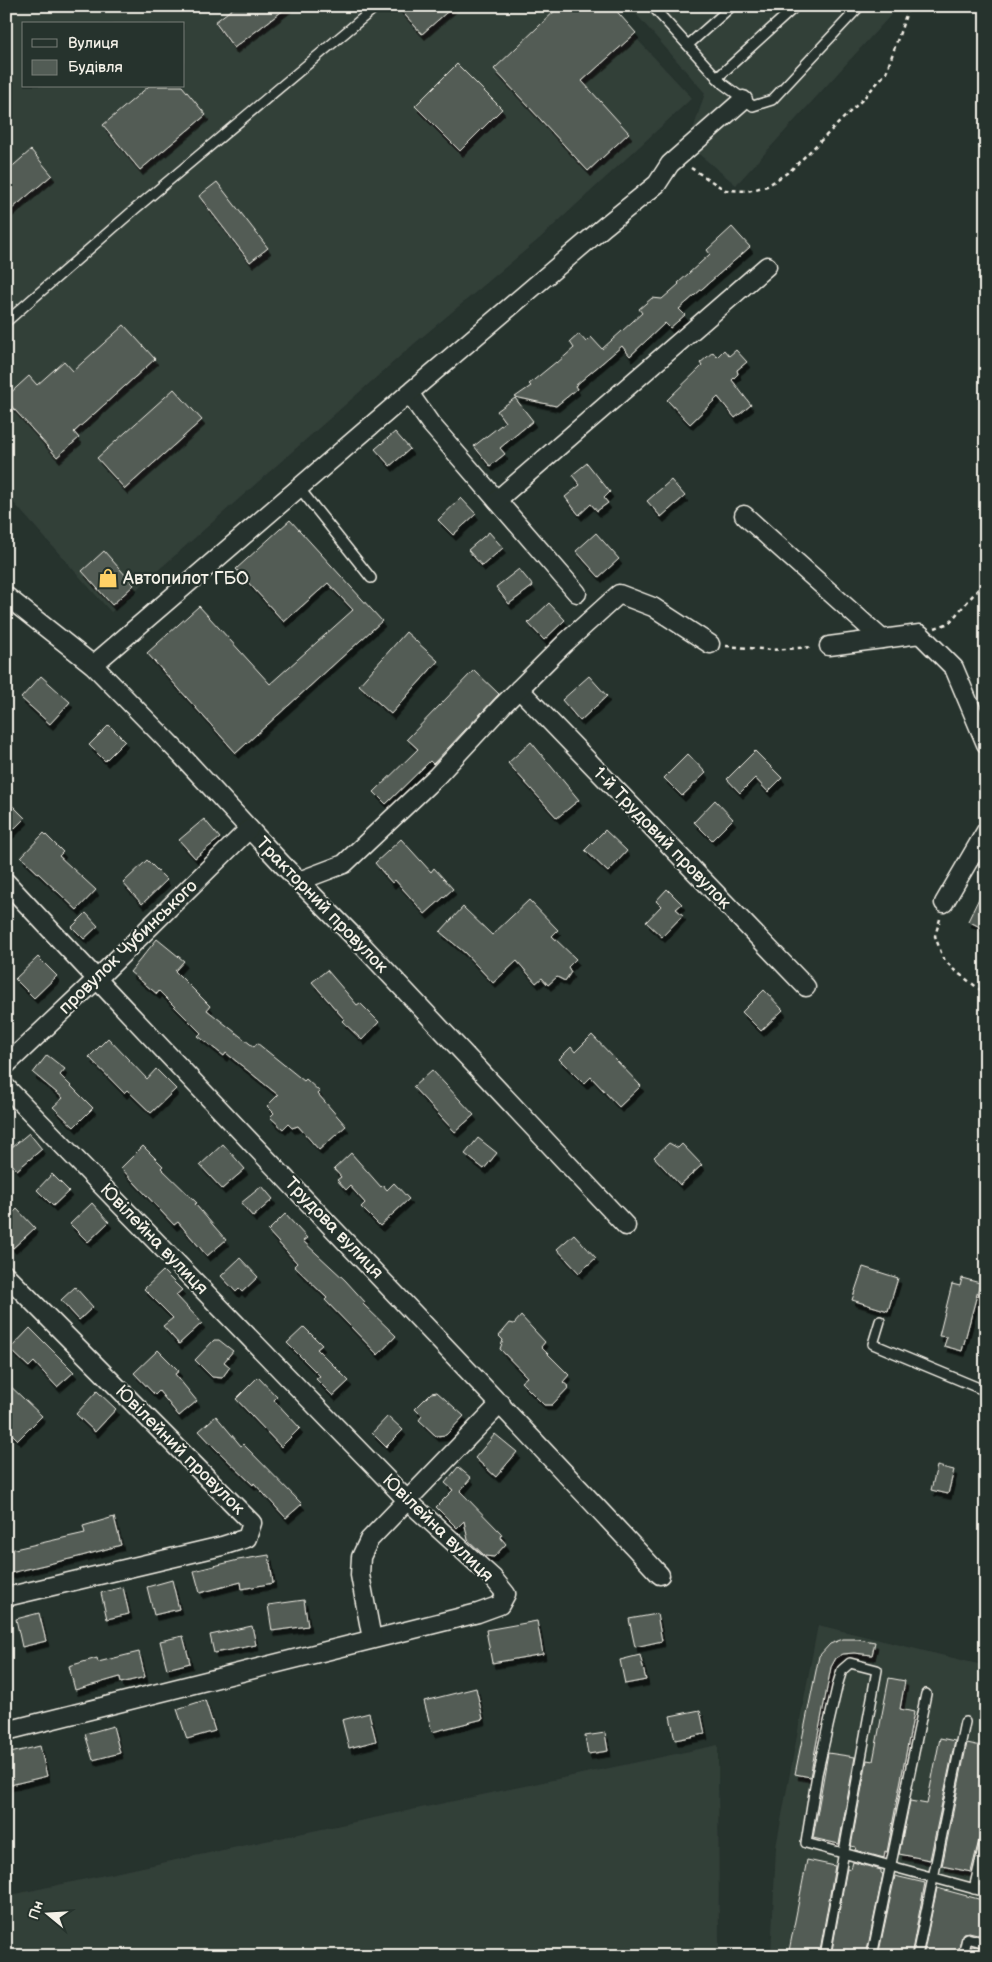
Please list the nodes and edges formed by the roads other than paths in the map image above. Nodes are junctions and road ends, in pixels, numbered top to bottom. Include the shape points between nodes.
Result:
1 (377, 6) edge
2 (652, 6) edge
3 (667, 6) edge
4 (732, 6) edge
5 (796, 6) edge
6 (860, 6) edge
7 (658, 14) junction
8 (688, 45) junction
9 (718, 78) junction
10 (743, 100) junction
11 (767, 266) dead end
12 (6, 322) edge
13 (408, 393) junction
14 (300, 489) junction
15 (497, 500) junction
16 (744, 515) dead end
17 (370, 578) dead end
18 (577, 593) dead end
19 (6, 596) edge
20 (882, 639) junction
21 (710, 644) road end
22 (829, 646) road end
23 (93, 665) junction
24 (519, 689) junction
25 (986, 744) edge
26 (250, 829) junction
27 (986, 831) edge
28 (299, 881) junction
29 (6, 882) edge
30 (944, 903) road end
31 (97, 979) junction
32 (806, 986) dead end
33 (6, 1064) edge
34 (6, 1087) edge
35 (626, 1226) dead end
36 (6, 1275) edge
37 (880, 1321) dead end
38 (986, 1392) edge
39 (501, 1403) junction
40 (408, 1501) junction
41 (660, 1575) dead end
42 (6, 1597) edge
43 (372, 1639) junction
44 (926, 1694) dead end
45 (965, 1722) dead end
46 (6, 1731) edge
47 (986, 1837) edge
48 (845, 1854) junction
49 (890, 1866) junction
50 (932, 1878) junction
51 (974, 1889) junction
52 (986, 1892) edge
53 (986, 1943) edge
54 (825, 1956) edge
55 (872, 1956) edge
56 (917, 1956) edge
57 (963, 1956) edge

1 - 12 lane
2 - 7 lane
3 - 7 lane
4 - 8 lane
5 - 9 lane
6 - 10 lane via 772,100 753,106
7 - 8 lane
8 - 9 lane
9 - 10 lane
10 - 13 street via 670,164 657,184
11 - 15 street
13 - 14 street
13 - 15 street
14 - 17 lane
14 - 23 street
15 - 18 street
16 - 20 street
19 - 23 street, Тракторний провулок
20 - 22 street
20 - 25 street via 920,634 954,668
21 - 24 street via 653,607 619,594
23 - 26 street, Тракторний провулок
24 - 28 street via 437,776 344,864
24 - 32 street, 1-й Трудовий провулок
26 - 28 street, Тракторний провулок
26 - 31 street, провулок Чубинського
27 - 30 street
28 - 35 street, Тракторний провулок
29 - 31 street, Трудова вулиця
31 - 33 street, провулок Чубинського
31 - 39 street, Трудова вулиця
34 - 40 street, Ювілейна вулиця
36 - 42 street, Ювілейний провулок via 252,1523 247,1538
37 - 38 lane via 874,1344
39 - 40 street
39 - 41 street, Трудова вулиця
40 - 43 street via 369,1540 361,1557 360,1575
40 - 43 street, Ювілейна вулиця via 506,1594 500,1605 478,1613
43 - 46 street, Ювілейна вулиця
44 - 49 lane
45 - 50 lane
47 - 51 lane
48 - 48 lane via 877,1670 850,1663 842,1670 838,1683 806,1843
48 - 49 lane
48 - 54 lane
49 - 50 lane
49 - 55 lane
50 - 51 lane
50 - 56 lane
51 - 52 lane
53 - 57 lane via 967,1938

